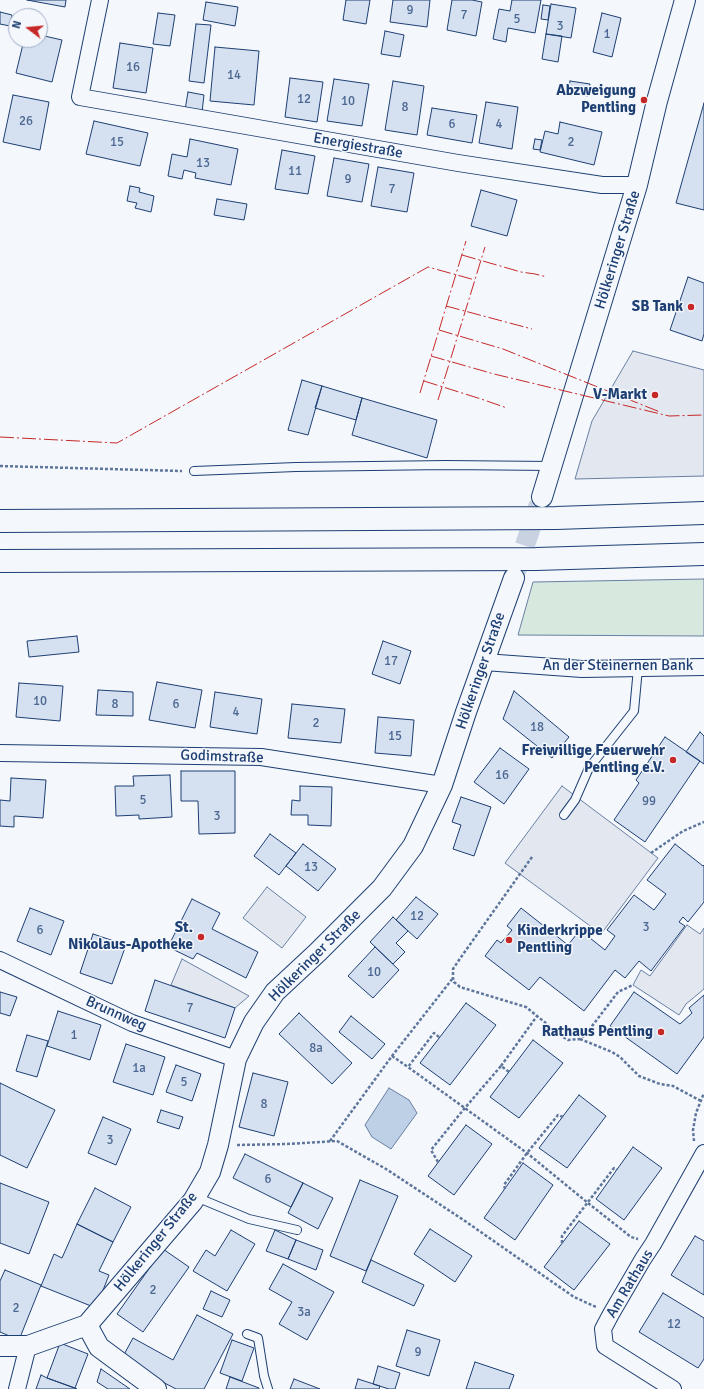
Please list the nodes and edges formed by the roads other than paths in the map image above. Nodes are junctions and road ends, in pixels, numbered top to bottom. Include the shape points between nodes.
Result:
1 (100, 0) edge
2 (685, 0) edge
3 (638, 186) junction
4 (551, 466) junction
5 (194, 471) road end
6 (542, 497) tunnel mouth
7 (704, 513) edge
8 (0, 521) edge
9 (704, 554) edge
10 (0, 561) edge
11 (514, 578) tunnel mouth
12 (484, 662) junction
13 (704, 667) edge
14 (638, 668) junction
15 (0, 753) edge
16 (442, 785) junction
17 (564, 815) dead end
18 (0, 960) edge
19 (236, 1059) junction
20 (703, 1155) edge
21 (196, 1197) junction
22 (297, 1230) dead end
23 (87, 1325) junction
24 (247, 1334) dead end
25 (0, 1346) edge
26 (28, 1346) junction
27 (17, 1389) edge
28 (156, 1389) edge
29 (268, 1389) edge
30 (673, 1389) edge

1 - 3 street, Energiestraße via 80,97 458,163 602,185
2 - 3 street, Hölkeringer Straße via 657,101
3 - 4 street, Hölkeringer Straße
4 - 5 lane via 446,465
4 - 6 street, Hölkeringer Straße
7 - 8 highway via 556,518
9 - 10 highway via 528,559
11 - 12 street, Hölkeringer Straße
12 - 14 street, An der Steinernen Bank via 582,669
12 - 16 street, Hölkeringer Straße
13 - 14 street, An der Steinernen Bank
14 - 17 lane via 634,711 589,768 576,800
15 - 16 street, Godimstraße via 261,757
16 - 19 street, Hölkeringer Straße via 413,846 382,888 275,992 254,1022
18 - 19 street, Brunnweg via 132,1023
19 - 21 street, Hölkeringer Straße via 218,1145 210,1172
20 - 30 street, Am Rathaus via 603,1330 605,1346
21 - 22 lane via 249,1219
21 - 23 street, Hölkeringer Straße
23 - 26 street, Hölkeringer Straße
23 - 28 street via 99,1347
24 - 29 lane via 258,1338
25 - 26 street, Hölkeringer Straße
26 - 27 street

